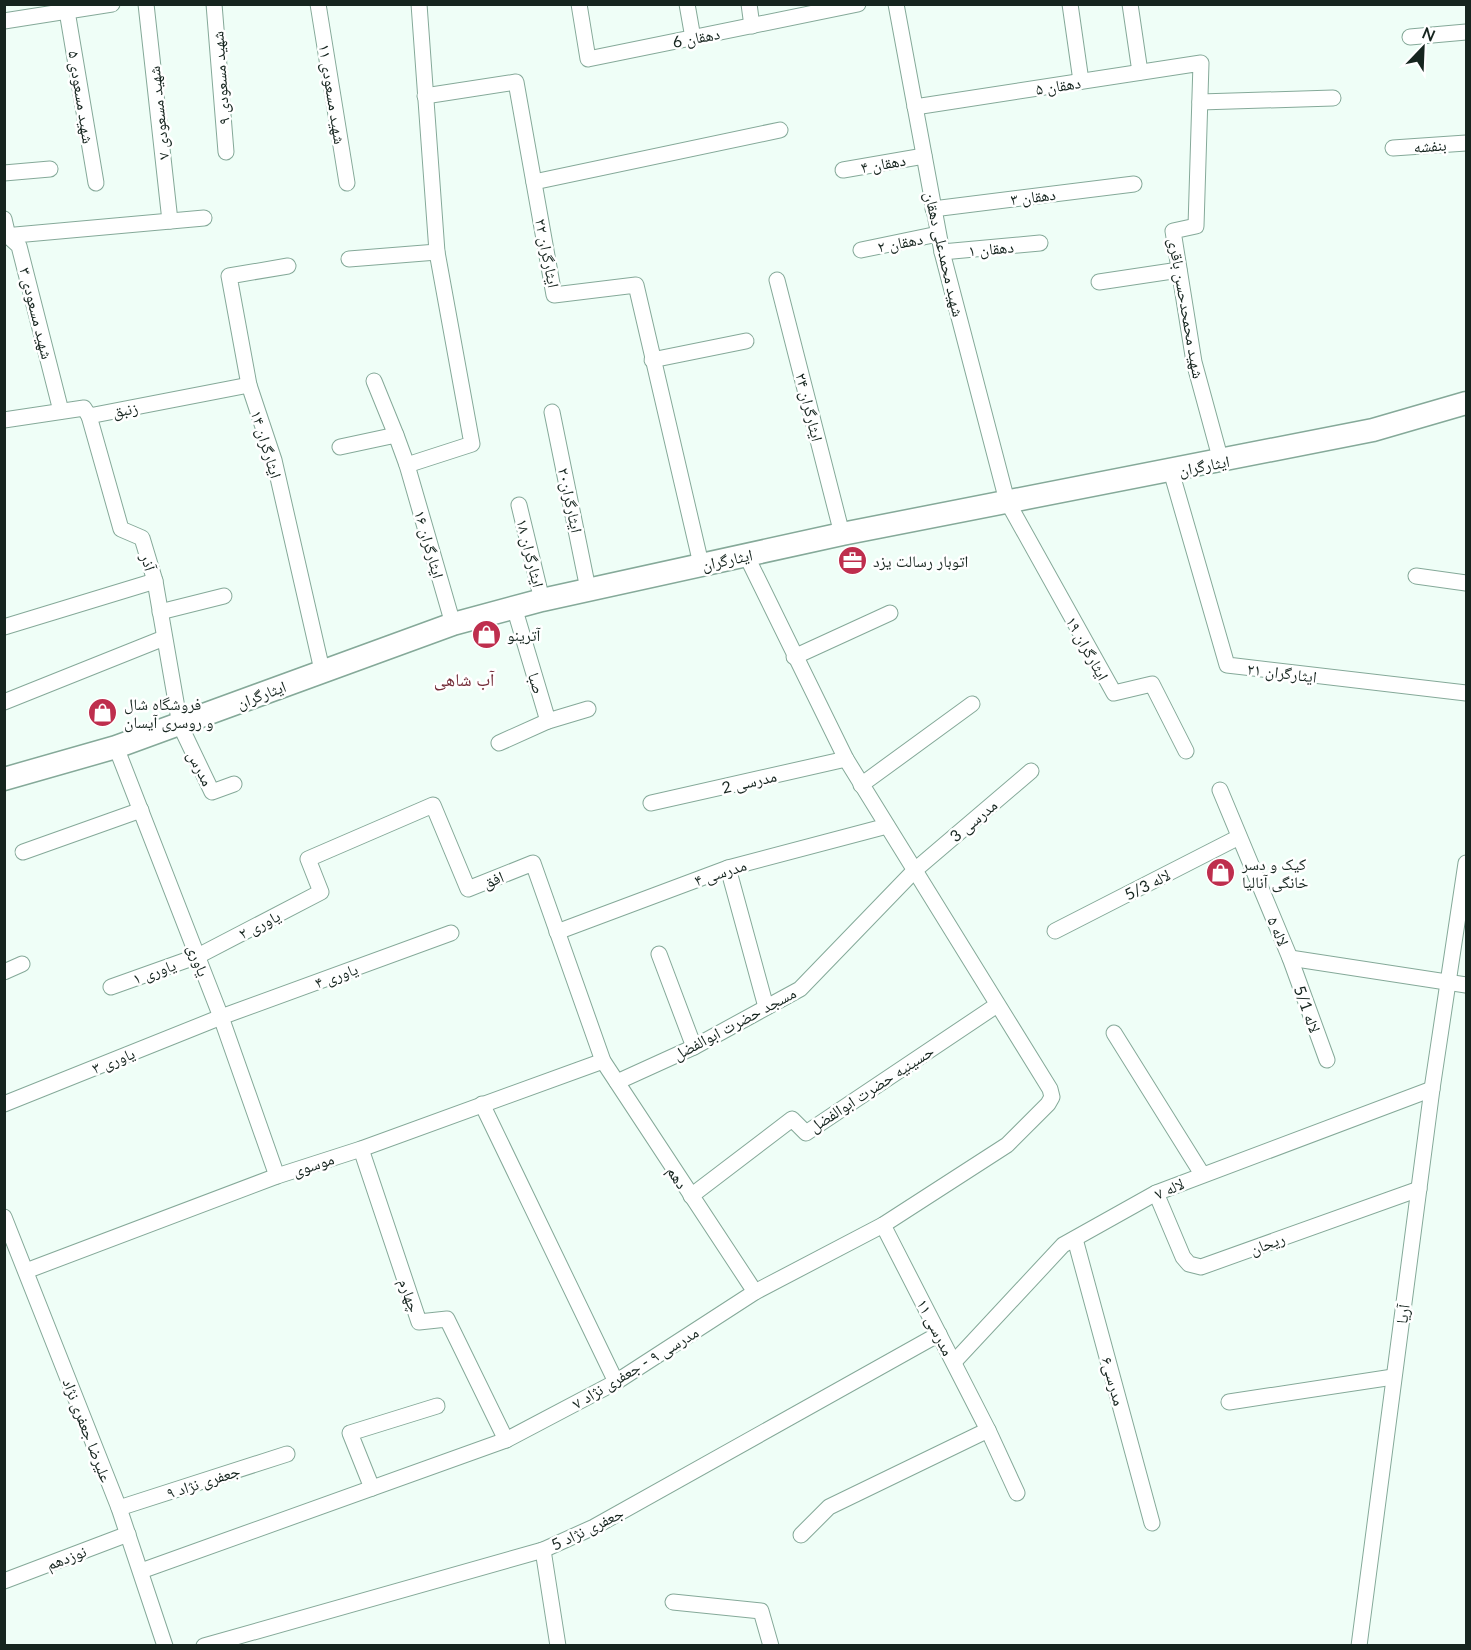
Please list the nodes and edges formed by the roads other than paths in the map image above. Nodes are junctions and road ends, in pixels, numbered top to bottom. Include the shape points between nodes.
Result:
1 (112, 4) edge
2 (146, 4) edge
3 (214, 4) edge
4 (318, 4) edge
5 (419, 4) edge
6 (579, 4) edge
7 (687, 4) edge
8 (749, 4) edge
9 (858, 4) edge
10 (896, 4) edge
11 (1070, 4) edge
12 (1130, 4) edge
13 (68, 11) junction
14 (4, 21) edge
15 (752, 26) junction
16 (1467, 32) edge
17 (1410, 37) dead end
18 (693, 38) junction
19 (1201, 63) joint
20 (1140, 72) junction
21 (1081, 81) junction
22 (425, 96) junction
23 (1333, 98) dead end
24 (1200, 102) junction
25 (915, 107) junction
26 (780, 130) dead end
27 (1467, 143) edge
28 (1393, 148) dead end
29 (226, 152) dead end
30 (924, 156) junction
31 (50, 169) dead end
32 (843, 170) dead end
33 (4, 173) edge
34 (534, 182) junction
35 (96, 183) dead end
36 (347, 183) dead end
37 (1134, 184) dead end
38 (933, 208) junction
39 (204, 218) dead end
40 (4, 219) edge
41 (170, 221) junction
42 (938, 234) junction
43 (6, 236) edge
44 (1040, 243) dead end
45 (861, 250) dead end
46 (437, 252) junction
47 (942, 252) junction
48 (350, 259) dead end
49 (288, 266) dead end
50 (1179, 270) junction
51 (777, 280) dead end
52 (1099, 282) dead end
53 (746, 341) dead end
54 (652, 360) junction
55 (374, 381) dead end
56 (249, 385) junction
57 (1467, 402) edge
58 (61, 411) junction
59 (552, 412) dead end
60 (89, 416) junction
61 (4, 420) edge
62 (396, 435) junction
63 (340, 447) dead end
64 (1221, 461) junction
65 (407, 465) junction
66 (1171, 471) junction
67 (1007, 501) junction
68 (519, 506) dead end
69 (842, 534) junction
70 (746, 555) junction
71 (701, 564) junction
72 (1416, 576) dead end
73 (155, 580) junction
74 (1467, 583) edge
75 (588, 588) junction
76 (224, 596) dead end
77 (542, 600) junction
78 (514, 607) junction
79 (160, 612) junction
80 (890, 613) dead end
81 (453, 624) junction
82 (4, 627) edge
83 (164, 638) junction
84 (794, 657) junction
85 (322, 670) junction
86 (1467, 693) edge
87 (4, 702) edge
88 (972, 705) dead end
89 (588, 709) dead end
90 (548, 721) junction
91 (180, 725) junction
92 (498, 742) dead end
93 (116, 747) junction
94 (1186, 751) dead end
95 (846, 759) junction
96 (1031, 771) dead end
97 (4, 778) edge
98 (234, 784) dead end
99 (861, 784) junction
100 (1220, 790) dead end
101 (651, 803) dead end
102 (141, 810) junction
103 (887, 826) junction
104 (1239, 837) junction
105 (23, 852) dead end
106 (1467, 863) edge
107 (728, 868) junction
108 (915, 870) junction
109 (321, 892) joint
110 (1054, 931) dead end
111 (557, 932) junction
112 (451, 933) dead end
113 (659, 954) dead end
114 (198, 956) junction
115 (1290, 958) junction
116 (22, 964) dead end
117 (4, 972) edge
118 (1447, 983) junction
119 (1467, 985) edge
120 (111, 987) dead end
121 (998, 1005) junction
122 (766, 1007) junction
123 (221, 1017) junction
124 (1114, 1033) dead end
125 (694, 1047) junction
126 (1327, 1060) dead end
127 (603, 1061) junction
128 (617, 1082) junction
129 (1432, 1089) junction
130 (4, 1104) edge
131 (482, 1104) junction
132 (361, 1149) junction
133 (1202, 1174) junction
134 (277, 1176) junction
135 (1419, 1189) junction
136 (1156, 1193) junction
137 (691, 1196) junction
138 (6, 1225) edge
139 (884, 1225) junction
140 (1075, 1239) junction
141 (26, 1271) junction
142 (755, 1292) junction
143 (939, 1334) junction
144 (954, 1362) junction
145 (1393, 1377) junction
146 (616, 1382) junction
147 (1229, 1402) dead end
148 (437, 1406) dead end
149 (988, 1430) junction
150 (506, 1440) junction
151 (287, 1454) dead end
152 (372, 1488) junction
153 (1017, 1493) dead end
154 (118, 1508) junction
155 (1152, 1523) dead end
156 (128, 1533) junction
157 (801, 1535) dead end
158 (543, 1550) junction
159 (141, 1571) junction
160 (4, 1581) edge
161 (673, 1602) dead end
162 (160, 1644) edge
163 (204, 1646) edge
164 (558, 1646) edge
165 (771, 1646) edge
166 (1359, 1646) edge

1 - 13 street
2 - 41 street, شهید مسعودی ۷
3 - 29 street, شهید مسعودی ۹
4 - 36 street, شهید مسعودی ۱۱
5 - 22 street
6 - 18 street, دهقان 6 via 588,59
7 - 18 street
8 - 15 street
9 - 15 street, دهقان 6
10 - 25 street, شهید محمدعلی دهقان
11 - 21 street
12 - 20 street
13 - 14 street
13 - 35 street, شهید مسعودی ۵
15 - 18 street, دهقان 6
16 - 17 street
19 - 20 street, دهقان ۵
19 - 24 street, شهید محمحدحسن باقری
20 - 21 street, دهقان ۵
21 - 25 street, دهقان ۵
22 - 34 street, ایثارگران ۲۲ via 516,82
22 - 46 street
23 - 24 street
24 - 50 street, شهید محمحدحسن باقری via 1196,226 1173,231
25 - 30 street, شهید محمدعلی دهقان
26 - 34 street
27 - 28 street, بنفشه
30 - 32 street, دهقان ۴
30 - 38 street, شهید محمدعلی دهقان
31 - 33 street
34 - 54 street, ایثارگران ۲۲ via 554,295 636,285
37 - 38 street, دهقان ۳
38 - 42 street, شهید محمدعلی دهقان
39 - 41 street
40 - 43 street, شهید مسعودی ۳
41 - 43 street
42 - 45 street, دهقان ۲
42 - 47 street, شهید محمدعلی دهقان
43 - 58 street, شهید مسعودی ۳ via 19,246
44 - 47 street, دهقان ۱
46 - 48 street
46 - 65 street via 472,444
47 - 67 street, شهید محمدعلی دهقان
49 - 56 street, ایثارگران ۱۴ via 229,276
50 - 52 street
50 - 64 street, شهید محمحدحسن باقری via 1194,362
51 - 69 street, ایثارگران ۲۴
53 - 54 street
54 - 71 street, ایثارگران ۲۲
55 - 62 street, ایثارگران ۱۶
56 - 60 street, زنبق
56 - 85 street, ایثارگران ۱۴ via 274,460
57 - 64 main road, ایثارگران via 1373,430
58 - 60 street, زنبق via 84,408
58 - 61 street, زنبق
59 - 75 street, ۲۰ایثارگران
60 - 73 street, آذر via 121,529 142,538
62 - 63 street
62 - 65 street, ایثارگران ۱۶
64 - 66 main road, ایثارگران
65 - 81 street, ایثارگران ۱۶
66 - 67 main road, ایثارگران
66 - 86 street, ایثارگران ۲۱ via 1227,665
67 - 69 main road, ایثارگران
67 - 94 street, ایثارگران ۱‍۹ via 1114,693 1152,684
68 - 77 street, ایثارگران ۱۸
69 - 70 main road, ایثارگران
70 - 71 main road, ایثارگران
70 - 84 street
71 - 75 main road, ایثارگران
72 - 74 street
73 - 79 street, آذر
73 - 82 street
75 - 77 main road, ایثارگران
76 - 79 street
77 - 78 main road, ایثارگران
78 - 81 main road, ایثارگران
78 - 90 street, صبا
79 - 83 street, آذر
80 - 84 street
81 - 85 main road, ایثارگران
83 - 87 street
83 - 91 street, آذر
84 - 95 street
85 - 91 main road, ایثارگران
88 - 99 street
89 - 90 street
90 - 92 street
91 - 93 main road, ایثارگران
91 - 98 street, مدرس via 212,792
93 - 97 main road, ایثارگران
93 - 102 street, یاوری
95 - 99 street
95 - 101 street, مدرسی 2
96 - 108 street, مدرسی 3
99 - 103 street
100 - 104 street, لاله ۵
102 - 105 street
102 - 114 street, یاوری
103 - 107 street, مدرسی ۴
103 - 108 street
104 - 110 street, لاله 5/3
104 - 115 street, لاله ۵
106 - 118 street, آریا
107 - 111 street, مدرسی ۴
107 - 122 street
108 - 121 street
108 - 122 street, مسجد حضرت ابوالفضل via 800,989
109 - 111 street, افق via 308,859 433,805 468,889 533,863
109 - 114 street, یاوری ۲
111 - 127 street, افق
112 - 123 street, یاوری ۴
113 - 125 street
114 - 120 street, یاوری ۱
114 - 123 street, یاوری
115 - 118 street, لاله ۵
115 - 126 street, لاله 5/1
116 - 117 street
118 - 119 street, لاله ۵
118 - 129 street, آریا
121 - 137 street, حسینیه حضرت ابوالفضل via 806,1133 792,1119
121 - 139 street, مدرسی ۹ - جعفری نژاد ۷ via 1052,1097 1007,1145
122 - 125 street, مسجد حضرت ابوالفضل
123 - 130 street, یاوری ۳
123 - 134 street, یاوری
124 - 133 street
125 - 128 street, مسجد حضرت ابوالفضل
127 - 128 street, دهم
127 - 131 street, موسوی
128 - 137 street, دهم
129 - 133 street, لاله ۷
129 - 135 street, آریا
131 - 132 street, موسوی
131 - 146 street
132 - 134 street, موسوی
132 - 150 street, چهارم via 419,1322 447,1319
133 - 136 street, لاله ۷
134 - 141 street, موسوی
135 - 136 street, ریحان via 1201,1267 1189,1264 1183,1257
135 - 145 street, آریا
136 - 140 street, لاله ۷
137 - 142 street, دهم
138 - 141 street, علیرضا جعفری نژاد
139 - 142 street, مدرسی ۹ - جعفری نژاد ۷
139 - 143 street, مدرسی ۱۱
140 - 144 street, لاله ۷ via 1063,1245
140 - 155 street, مدرسی۶
141 - 154 street, علیرضا جعفری نژاد
142 - 146 street, مدرسی ۹ - جعفری نژاد ۷
143 - 144 street, مدرسی ۱۱
143 - 158 street, جعفری نژاد 5 via 594,1527
144 - 149 street, مدرسی ۱۱
145 - 147 street
145 - 166 street, آریا
146 - 150 street, مدرسی ۹ - جعفری نژاد ۷
148 - 152 street via 350,1433
149 - 153 street, مدرسی ۱۱
149 - 157 street via 829,1508
150 - 152 street, مدرسی ۹ - جعفری نژاد ۷
151 - 154 street, جعفری نژاد ۹
152 - 159 street, مدرسی ۹ - جعفری نژاد ۷
154 - 156 street, علیرضا جعفری نژاد
156 - 159 street, علیرضا جعفری نژاد
156 - 160 street, نوزدهم
158 - 163 street, جعفری نژاد 5
158 - 164 street
159 - 162 street, علیرضا جعفری نژاد
161 - 165 street via 761,1611

